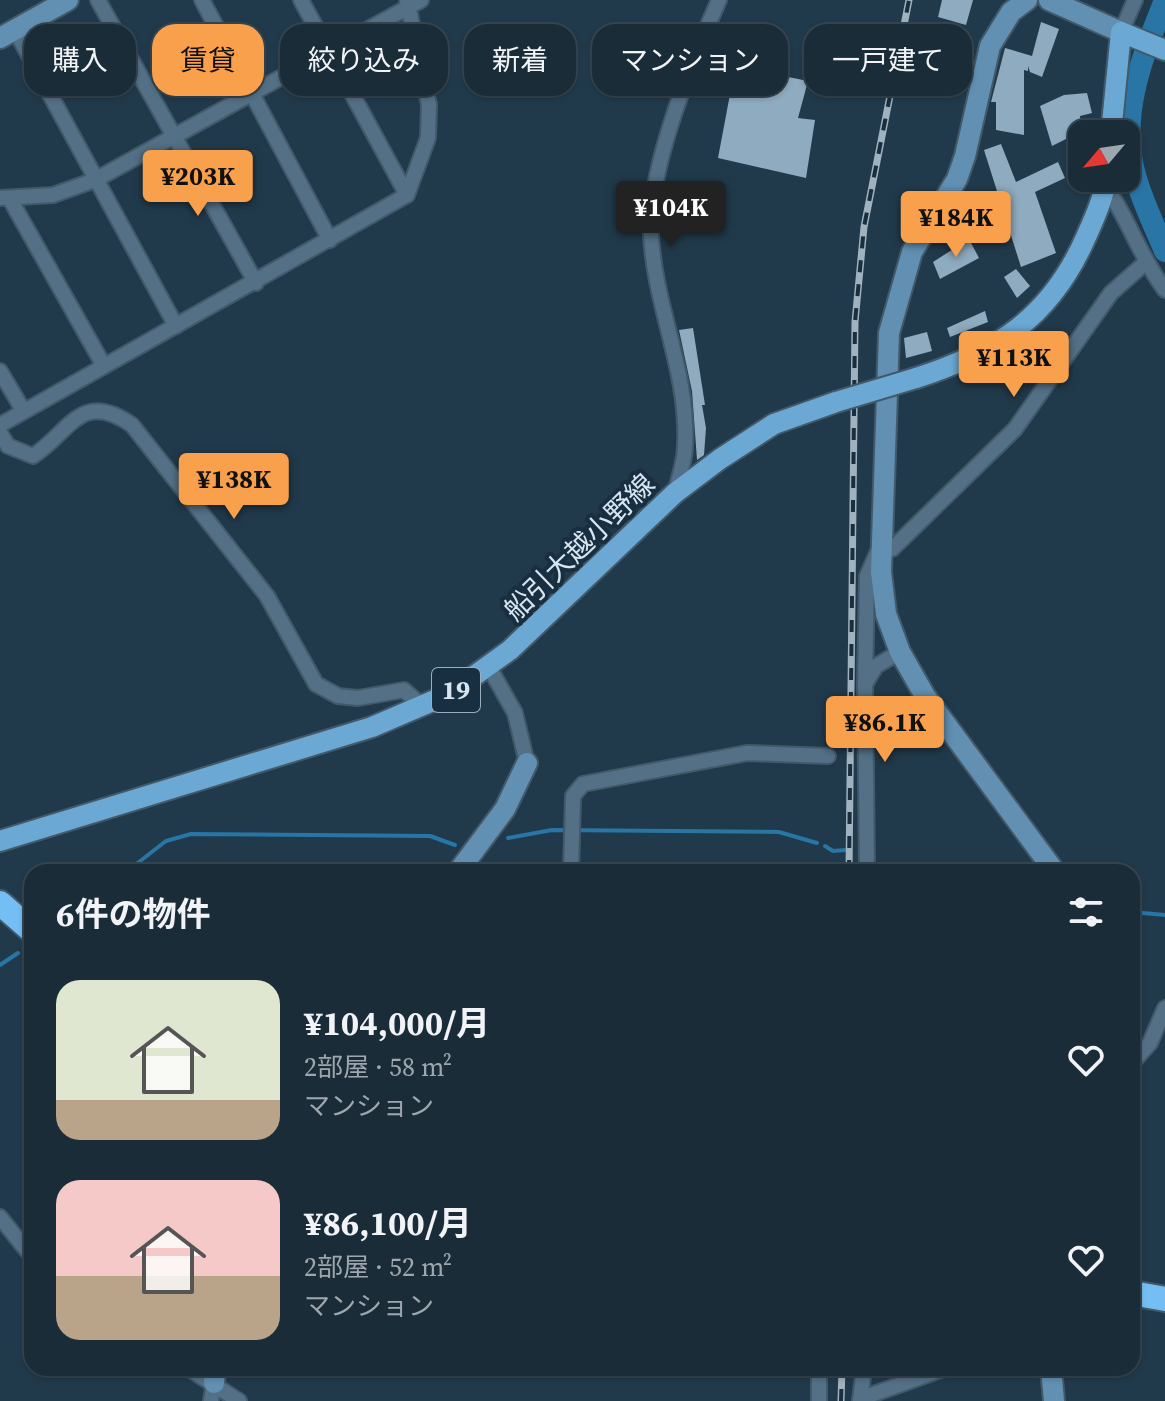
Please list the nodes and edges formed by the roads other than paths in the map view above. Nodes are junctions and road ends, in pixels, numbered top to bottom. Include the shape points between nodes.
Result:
1 (68, 0) edge
2 (98, 0) edge
3 (202, 0) edge
4 (301, 0) edge
5 (719, 0) edge
6 (1027, 0) edge
7 (1049, 0) edge
8 (1135, 0) edge
9 (413, 2) edge
10 (215, 24) edge
11 (314, 24) edge
12 (375, 24) edge
13 (8, 34) edge
14 (1126, 34) junction
15 (1165, 50) edge
16 (246, 96) edge
17 (254, 96) edge
18 (353, 96) edge
19 (1113, 120) edge
20 (174, 135) junction
21 (95, 180) junction
22 (1101, 192) edge
23 (1112, 192) edge
24 (407, 195) junction
25 (5, 198) edge
26 (330, 240) junction
27 (1145, 263) junction
28 (256, 283) junction
29 (1165, 290) edge
30 (176, 326) junction
31 (104, 366) junction
32 (0, 371) edge
33 (23, 410) junction
34 (0, 425) edge
35 (0, 433) edge
36 (675, 493) junction
37 (882, 547) junction
38 (900, 652) junction
39 (489, 667) junction
40 (865, 684) junction
41 (423, 707) junction
42 (828, 756) dead end
43 (527, 763) joint
44 (0, 841) edge
45 (464, 864) edge
46 (571, 864) edge
47 (867, 864) edge
48 (1049, 864) edge
49 (0, 903) edge
50 (24, 924) edge
51 (1165, 1008) edge
52 (1140, 1054) edge
53 (0, 1217) edge
54 (24, 1247) edge
55 (1140, 1294) edge
56 (1165, 1299) edge
57 (819, 1376) edge
58 (863, 1376) edge
59 (924, 1376) edge
60 (1052, 1376) edge
61 (213, 1384) edge
62 (860, 1400) edge
63 (239, 1401) edge
64 (819, 1401) edge
65 (1054, 1401) edge

1 - 13 street
2 - 20 street
3 - 10 street
4 - 11 street
5 - 36 street via 670,130 651,230 684,408 686,447
6 - 37 street via 1011,12 990,46 957,179 912,252 889,333
7 - 14 street
8 - 14 street
9 - 12 street
9 - 24 street via 429,105 428,138
13 - 21 street
14 - 15 main road
14 - 19 main road
16 - 20 street
17 - 26 street
18 - 24 street
20 - 21 street
20 - 28 street
21 - 25 street via 53,195
21 - 30 street
22 - 36 main road, 船引大越小野線 / 19, bridge via 1061,287 1034,314 971,358 774,424
23 - 27 street
24 - 26 street
25 - 31 street
26 - 28 street
27 - 29 street
27 - 37 street via 1111,293 997,448 892,549
28 - 30 street
30 - 31 street
31 - 33 street
32 - 33 street
33 - 34 street
35 - 41 street via 8,446 33,456 70,420 94,412 116,414 132,425 267,596 316,684 338,696 358,698 404,690
36 - 39 main road, 船引大越小野線 / 19
37 - 38 street via 886,614
37 - 40 street via 867,576
38 - 40 street via 876,666
38 - 48 street via 925,696
39 - 41 main road, 船引大越小野線 / 19
39 - 43 street via 515,713
40 - 47 street
41 - 44 main road, 船引大越小野線 / 19
42 - 46 street via 747,753 583,784 573,796
43 - 45 street via 505,809
49 - 50 highway
51 - 52 street
53 - 54 street
55 - 56 highway
57 - 64 street
58 - 62 street
59 - 62 street
60 - 65 street
61 - 63 street

